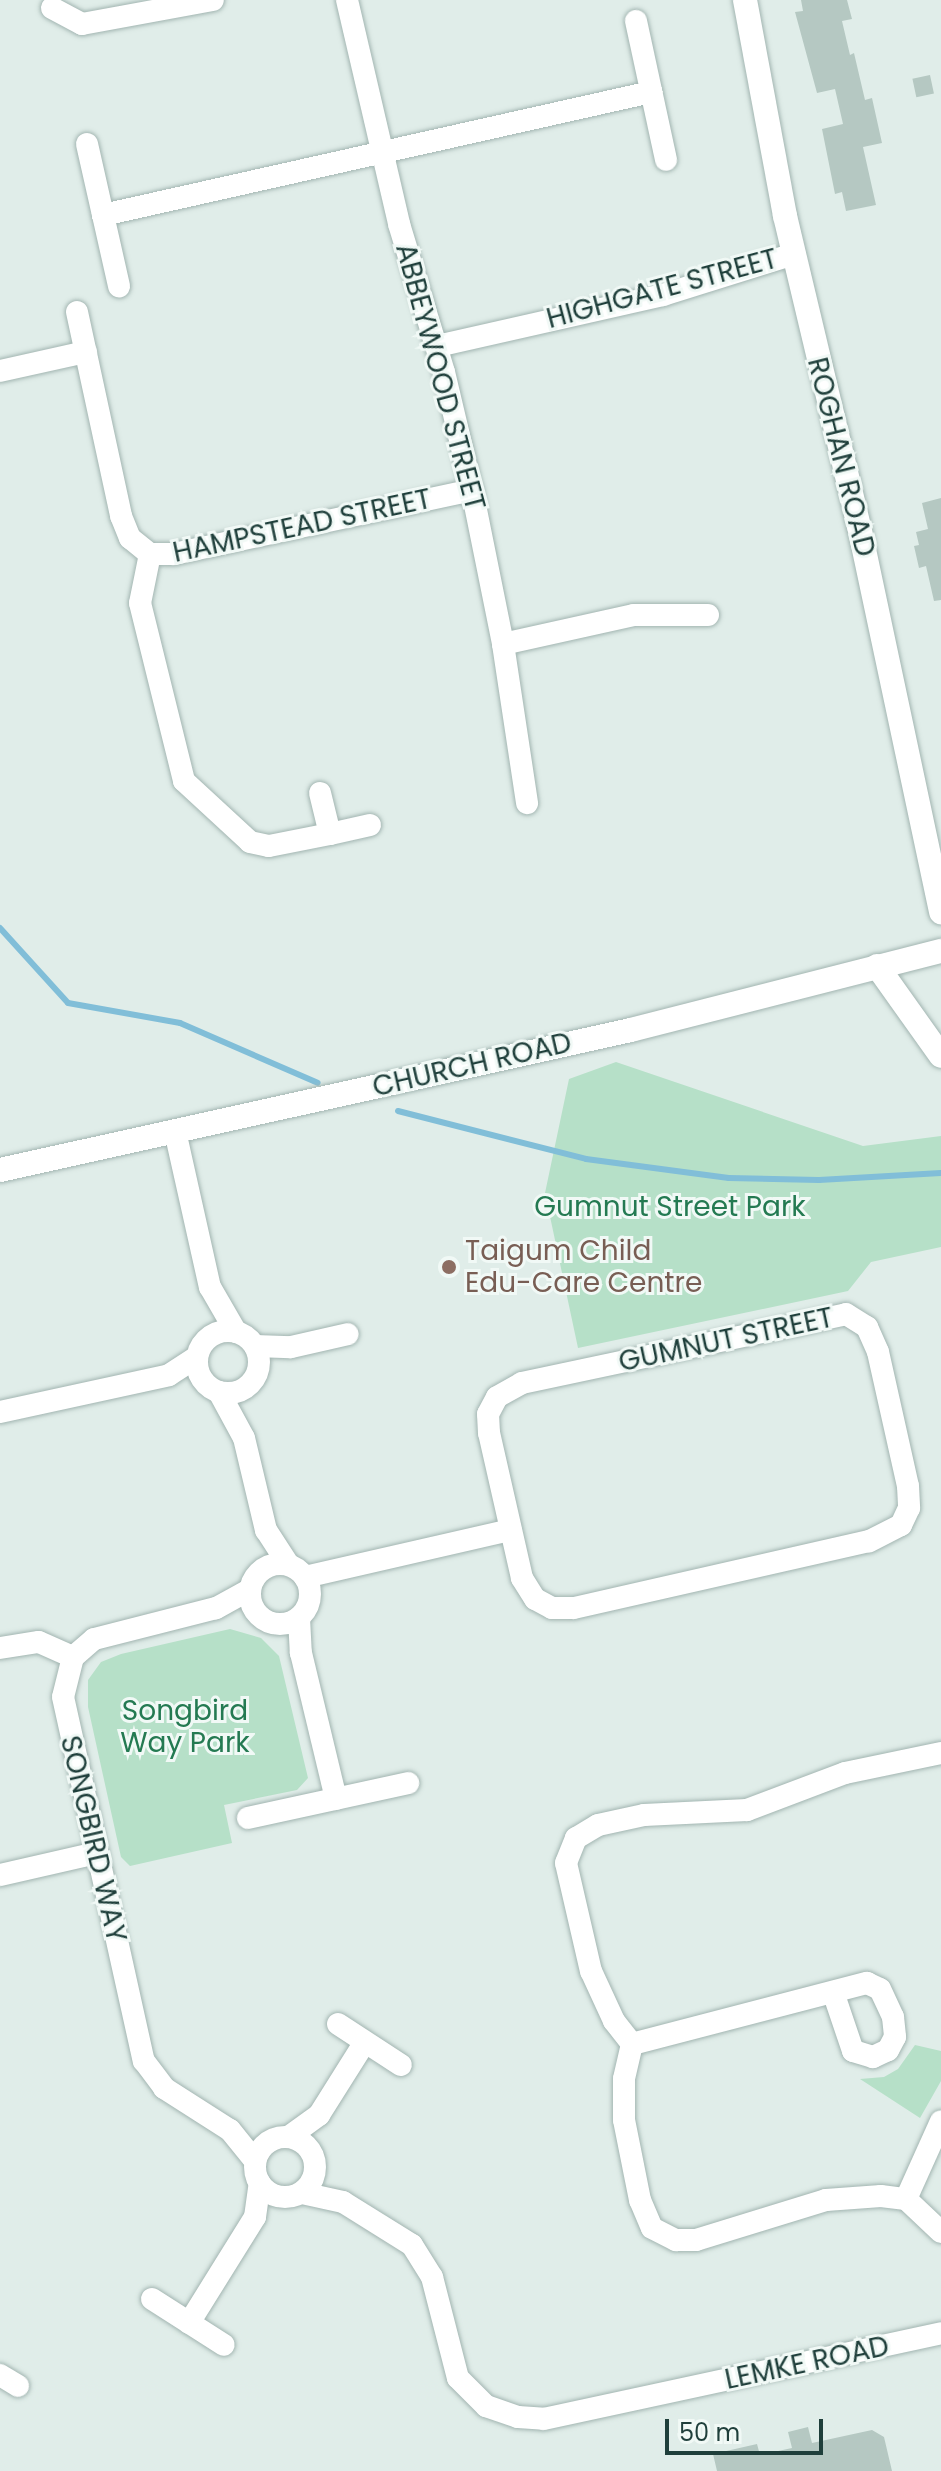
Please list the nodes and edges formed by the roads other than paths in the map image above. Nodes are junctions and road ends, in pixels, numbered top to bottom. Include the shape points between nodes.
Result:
1 (213, 0) edge
2 (347, 0) edge
3 (745, 0) edge
4 (52, 8) dead end
5 (636, 21) dead end
6 (651, 92) junction
7 (87, 144) dead end
8 (383, 151) junction
9 (666, 160) dead end
10 (103, 215) junction
11 (794, 254) junction
12 (119, 286) dead end
13 (77, 312) dead end
14 (437, 346) junction
15 (86, 352) junction
16 (0, 371) edge
17 (472, 490) junction
18 (150, 554) junction
19 (708, 615) dead end
20 (503, 644) junction
21 (320, 793) dead end
22 (527, 803) dead end
23 (370, 825) dead end
24 (330, 834) junction
25 (941, 912) edge
26 (941, 951) edge
27 (877, 966) junction
28 (941, 1056) edge
29 (175, 1131) junction
30 (0, 1170) edge
31 (210, 1287) junction
32 (236, 1332) junction
33 (348, 1334) dead end
34 (209, 1337) junction
35 (257, 1356) junction
36 (206, 1376) junction
37 (246, 1388) junction
38 (0, 1412) edge
39 (244, 1438) junction
40 (266, 1530) junction
41 (511, 1530) junction
42 (262, 1569) junction
43 (301, 1577) junction
44 (251, 1600) junction
45 (290, 1621) junction
46 (0, 1648) edge
47 (73, 1657) junction
48 (941, 1753) edge
49 (408, 1783) dead end
50 (336, 1799) junction
51 (248, 1818) dead end
52 (96, 1853) junction
53 (0, 1875) edge
54 (833, 1992) dead end
55 (338, 2024) dead end
56 (365, 2042) junction
57 (632, 2044) junction
58 (401, 2065) dead end
59 (319, 2115) junction
60 (941, 2121) edge
61 (230, 2130) junction
62 (281, 2138) junction
63 (314, 2161) junction
64 (258, 2172) junction
65 (290, 2195) junction
66 (906, 2199) junction
67 (343, 2202) junction
68 (255, 2217) junction
69 (941, 2232) edge
70 (152, 2299) dead end
71 (189, 2323) junction
72 (941, 2333) edge
73 (224, 2345) dead end

1 - 4 street via 82,24
2 - 8 street, ABBEYWOOD STREET
3 - 11 main road, ROGHAN ROAD
5 - 6 street
6 - 8 street
6 - 9 street
7 - 10 street
8 - 10 street
8 - 14 street, ABBEYWOOD STREET via 405,249
10 - 12 street
11 - 14 street, HIGHGATE STREET via 663,295
11 - 25 main road, ROGHAN ROAD via 859,526
13 - 15 street, HAMPSTEAD STREET
14 - 17 street, ABBEYWOOD STREET
15 - 16 street
15 - 18 street, HAMPSTEAD STREET via 125,529
17 - 18 street, HAMPSTEAD STREET via 174,554
17 - 20 street, ABBEYWOOD STREET
18 - 24 street via 140,603 184,781 250,842 269,846
19 - 20 street via 634,615
20 - 22 street, ABBEYWOOD STREET
21 - 24 street
23 - 24 street
26 - 27 main road, CHURCH ROAD
27 - 28 main road
27 - 29 main road, CHURCH ROAD via 631,1030
29 - 30 main road, CHURCH ROAD
29 - 31 street
31 - 32 street
31 - 34 street
32 - 34 street
32 - 35 street
33 - 35 street
34 - 36 street
35 - 37 street
36 - 37 street
36 - 38 street via 169,1375
36 - 39 street
37 - 39 street
39 - 40 street
40 - 42 street
40 - 43 street
41 - 41 street, GUMNUT STREET via 487,1423 492,1404 504,1391 838,1314 854,1317 871,1334 910,1497 907,1517 892,1533 561,1609 543,1605 527,1588
41 - 43 street via 336,1574
42 - 43 street
42 - 44 street
43 - 45 street
44 - 45 street via 265,1621
44 - 47 street via 102,1635
45 - 50 street
46 - 47 street via 39,1642
47 - 52 street, SONGBIRD WAY via 63,1697
48 - 57 street via 845,1773 747,1810 644,1815 583,1831 571,1845 566,1863 576,1912 599,1991
49 - 50 street
50 - 51 street
52 - 53 street
52 - 61 street, SONGBIRD WAY via 148,2071 164,2088
54 - 57 street
55 - 56 street
56 - 58 street
56 - 59 street
57 - 66 street via 624,2079 624,2120 643,2212 659,2233 696,2240 826,2200
59 - 62 street
59 - 63 street
60 - 66 street
61 - 62 street, SONGBIRD WAY
61 - 64 street, SONGBIRD WAY
62 - 63 street
62 - 64 street
63 - 65 street
63 - 67 street
64 - 65 street, SONGBIRD WAY
64 - 68 street
65 - 67 street
65 - 68 street
66 - 69 street
67 - 72 street, LEMKE ROAD via 423,2257 454,2370 486,2406 518,2417 544,2419
68 - 71 street
70 - 71 street
71 - 73 street

